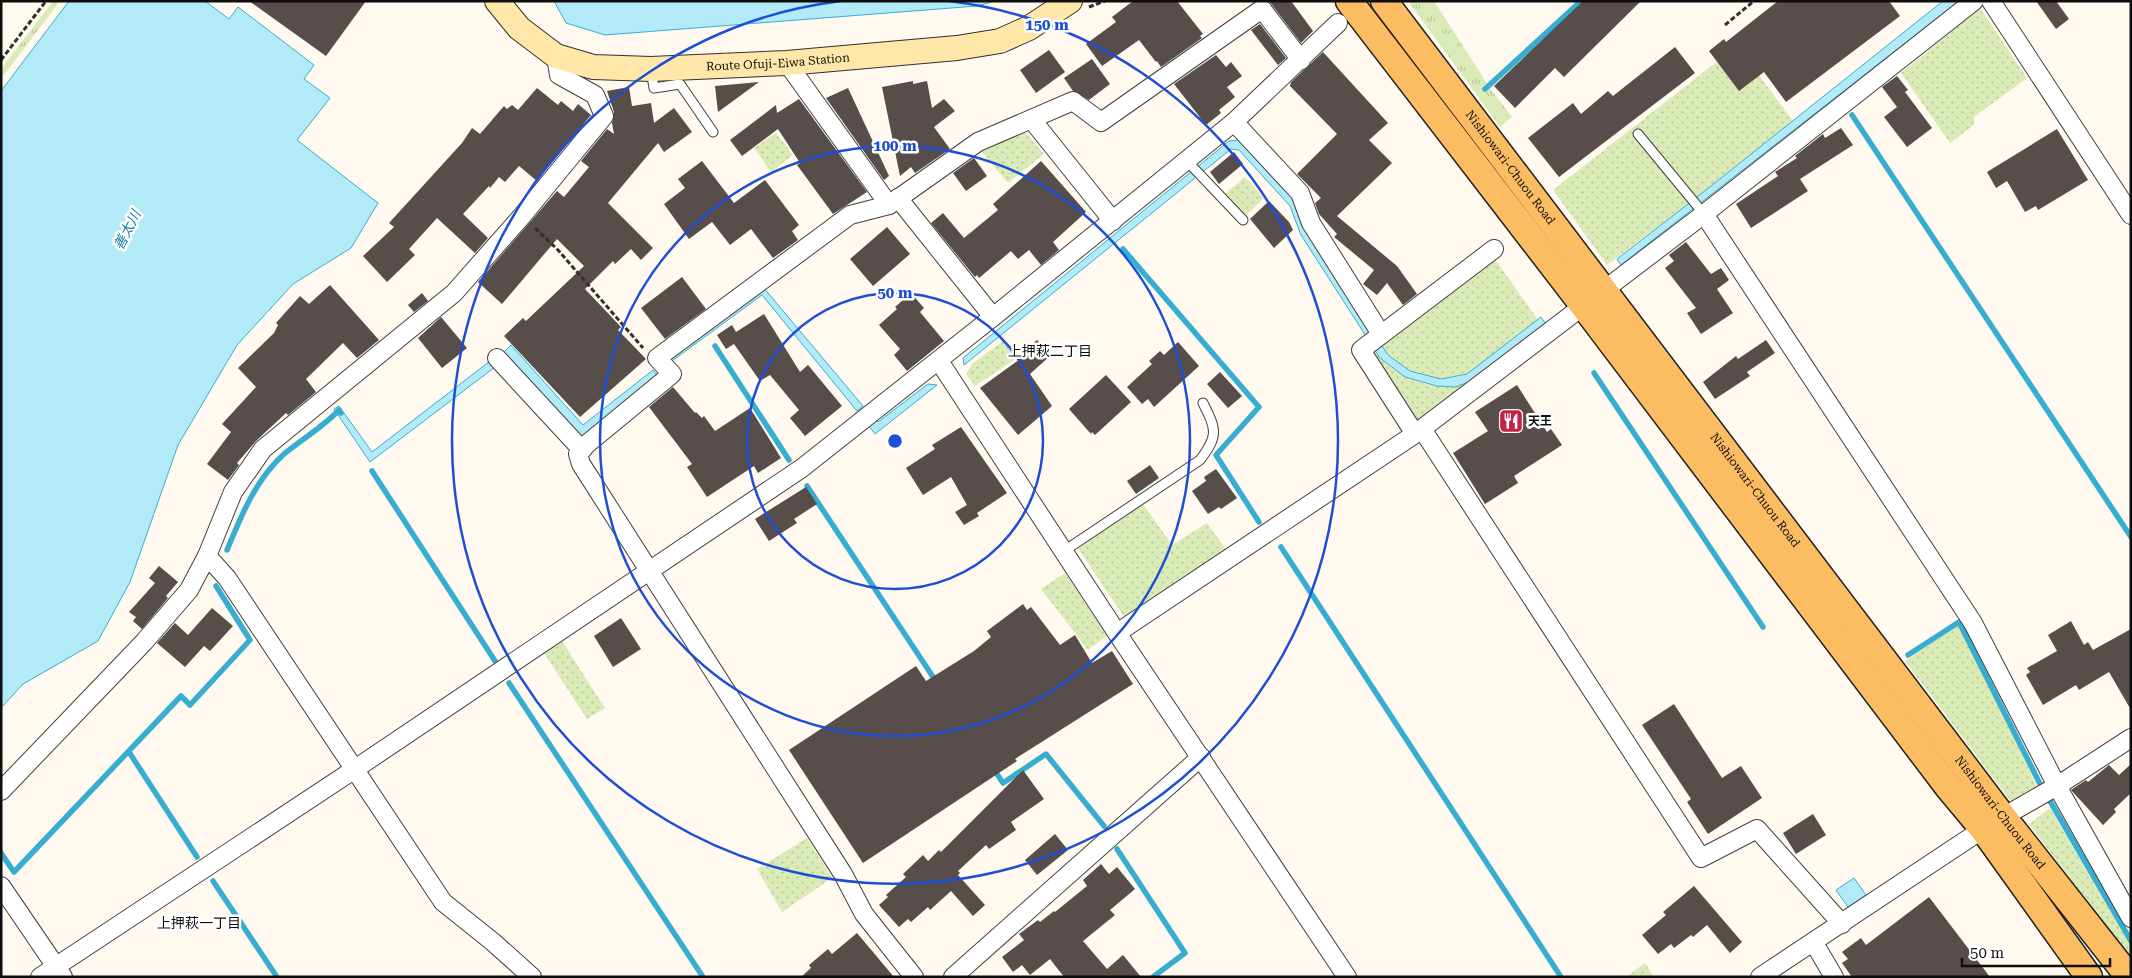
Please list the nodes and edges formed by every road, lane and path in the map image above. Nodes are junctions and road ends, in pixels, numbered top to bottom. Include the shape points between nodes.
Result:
1 (46, 1) edge
2 (497, 1) edge
3 (1070, 1) edge
4 (1085, 1) edge
5 (1105, 1) edge
6 (1384, 1) edge
7 (1754, 1) edge
8 (1974, 1) edge
9 (1991, 1) edge
10 (1344, 12) edge
11 (1725, 26) dead end
12 (556, 56) junction
13 (1, 60) edge
14 (1301, 60) junction
15 (787, 63) junction
16 (651, 69) junction
17 (1032, 120) junction
18 (1234, 122) junction
19 (712, 132) dead end
20 (1638, 134) dead end
21 (1190, 164) junction
22 (894, 202) junction
23 (1702, 211) junction
24 (2131, 215) edge
25 (522, 216) junction
26 (1243, 220) dead end
27 (1113, 221) junction
28 (1494, 249) dead end
29 (1594, 297) junction
30 (994, 317) junction
31 (1376, 339) junction
32 (497, 358) dead end
33 (657, 358) junction
34 (939, 361) junction
35 (1203, 403) dead end
36 (1418, 431) junction
37 (582, 450) junction
38 (1064, 551) junction
39 (207, 556) junction
40 (651, 571) junction
41 (1117, 633) junction
42 (2131, 738) edge
43 (1201, 757) junction
44 (355, 769) junction
45 (2057, 786) junction
46 (1, 791) edge
47 (1993, 823) junction
48 (1, 886) edge
49 (2131, 918) edge
50 (1842, 924) junction
51 (1814, 943) junction
52 (59, 972) edge
53 (40, 977) edge
54 (532, 977) edge
55 (914, 977) edge
56 (953, 977) edge
57 (1347, 977) edge
58 (1760, 977) edge
59 (1834, 977) edge
60 (2089, 977) edge
61 (2129, 977) edge

1 - 13 path
2 - 12 main road, Route Ofuji-Eiwa Station via 519,28
3 - 15 main road, Route Ofuji-Eiwa Station via 1029,28 1000,41 957,48
4 - 5 path via 1089,7
6 - 29 main road, Nishiowari-Chuou Road
7 - 11 path
8 - 23 street
9 - 24 street
10 - 14 street
10 - 29 main road, Nishiowari-Chuou Road
12 - 16 main road, Route Ofuji-Eiwa Station via 593,67
12 - 25 street via 559,75 595,95 604,116
14 - 17 street via 1262,9 1101,122 1073,101
14 - 18 street
15 - 16 main road, Route Ofuji-Eiwa Station
15 - 22 street
16 - 19 lane via 654,88 680,84
17 - 22 street via 978,142
17 - 27 street
18 - 21 street
18 - 31 street via 1300,193 1311,223
20 - 23 lane
21 - 26 lane
21 - 27 street
22 - 30 street
22 - 33 street via 850,215
23 - 29 street
23 - 45 street via 1973,624
25 - 33 path via 558,250 641,347
25 - 39 street via 454,294 262,449 233,492
27 - 30 street
28 - 31 street
29 - 36 street
29 - 47 main road, Nishiowari-Chuou Road
30 - 34 street
31 - 36 street via 1361,350
32 - 37 street
33 - 37 street via 672,374
34 - 38 street
34 - 40 street via 802,468
35 - 38 lane via 1214,424 1214,436 1200,460
36 - 41 street
36 - 50 street via 1701,858 1757,829
37 - 40 street via 578,454 581,464
38 - 41 street
39 - 44 street via 227,578
39 - 46 street via 188,590 144,642
40 - 44 street
40 - 55 street via 843,874 864,914
41 - 43 street
42 - 45 street
43 - 56 street
43 - 57 street
44 - 52 street
44 - 54 street via 443,902
45 - 47 street
45 - 49 street
47 - 50 street
47 - 60 main road, Nishiowari-Chuou Road
47 - 61 main road, Nishiowari-Chuou Road
48 - 52 street
50 - 51 street
51 - 58 street
51 - 59 street
52 - 53 street

